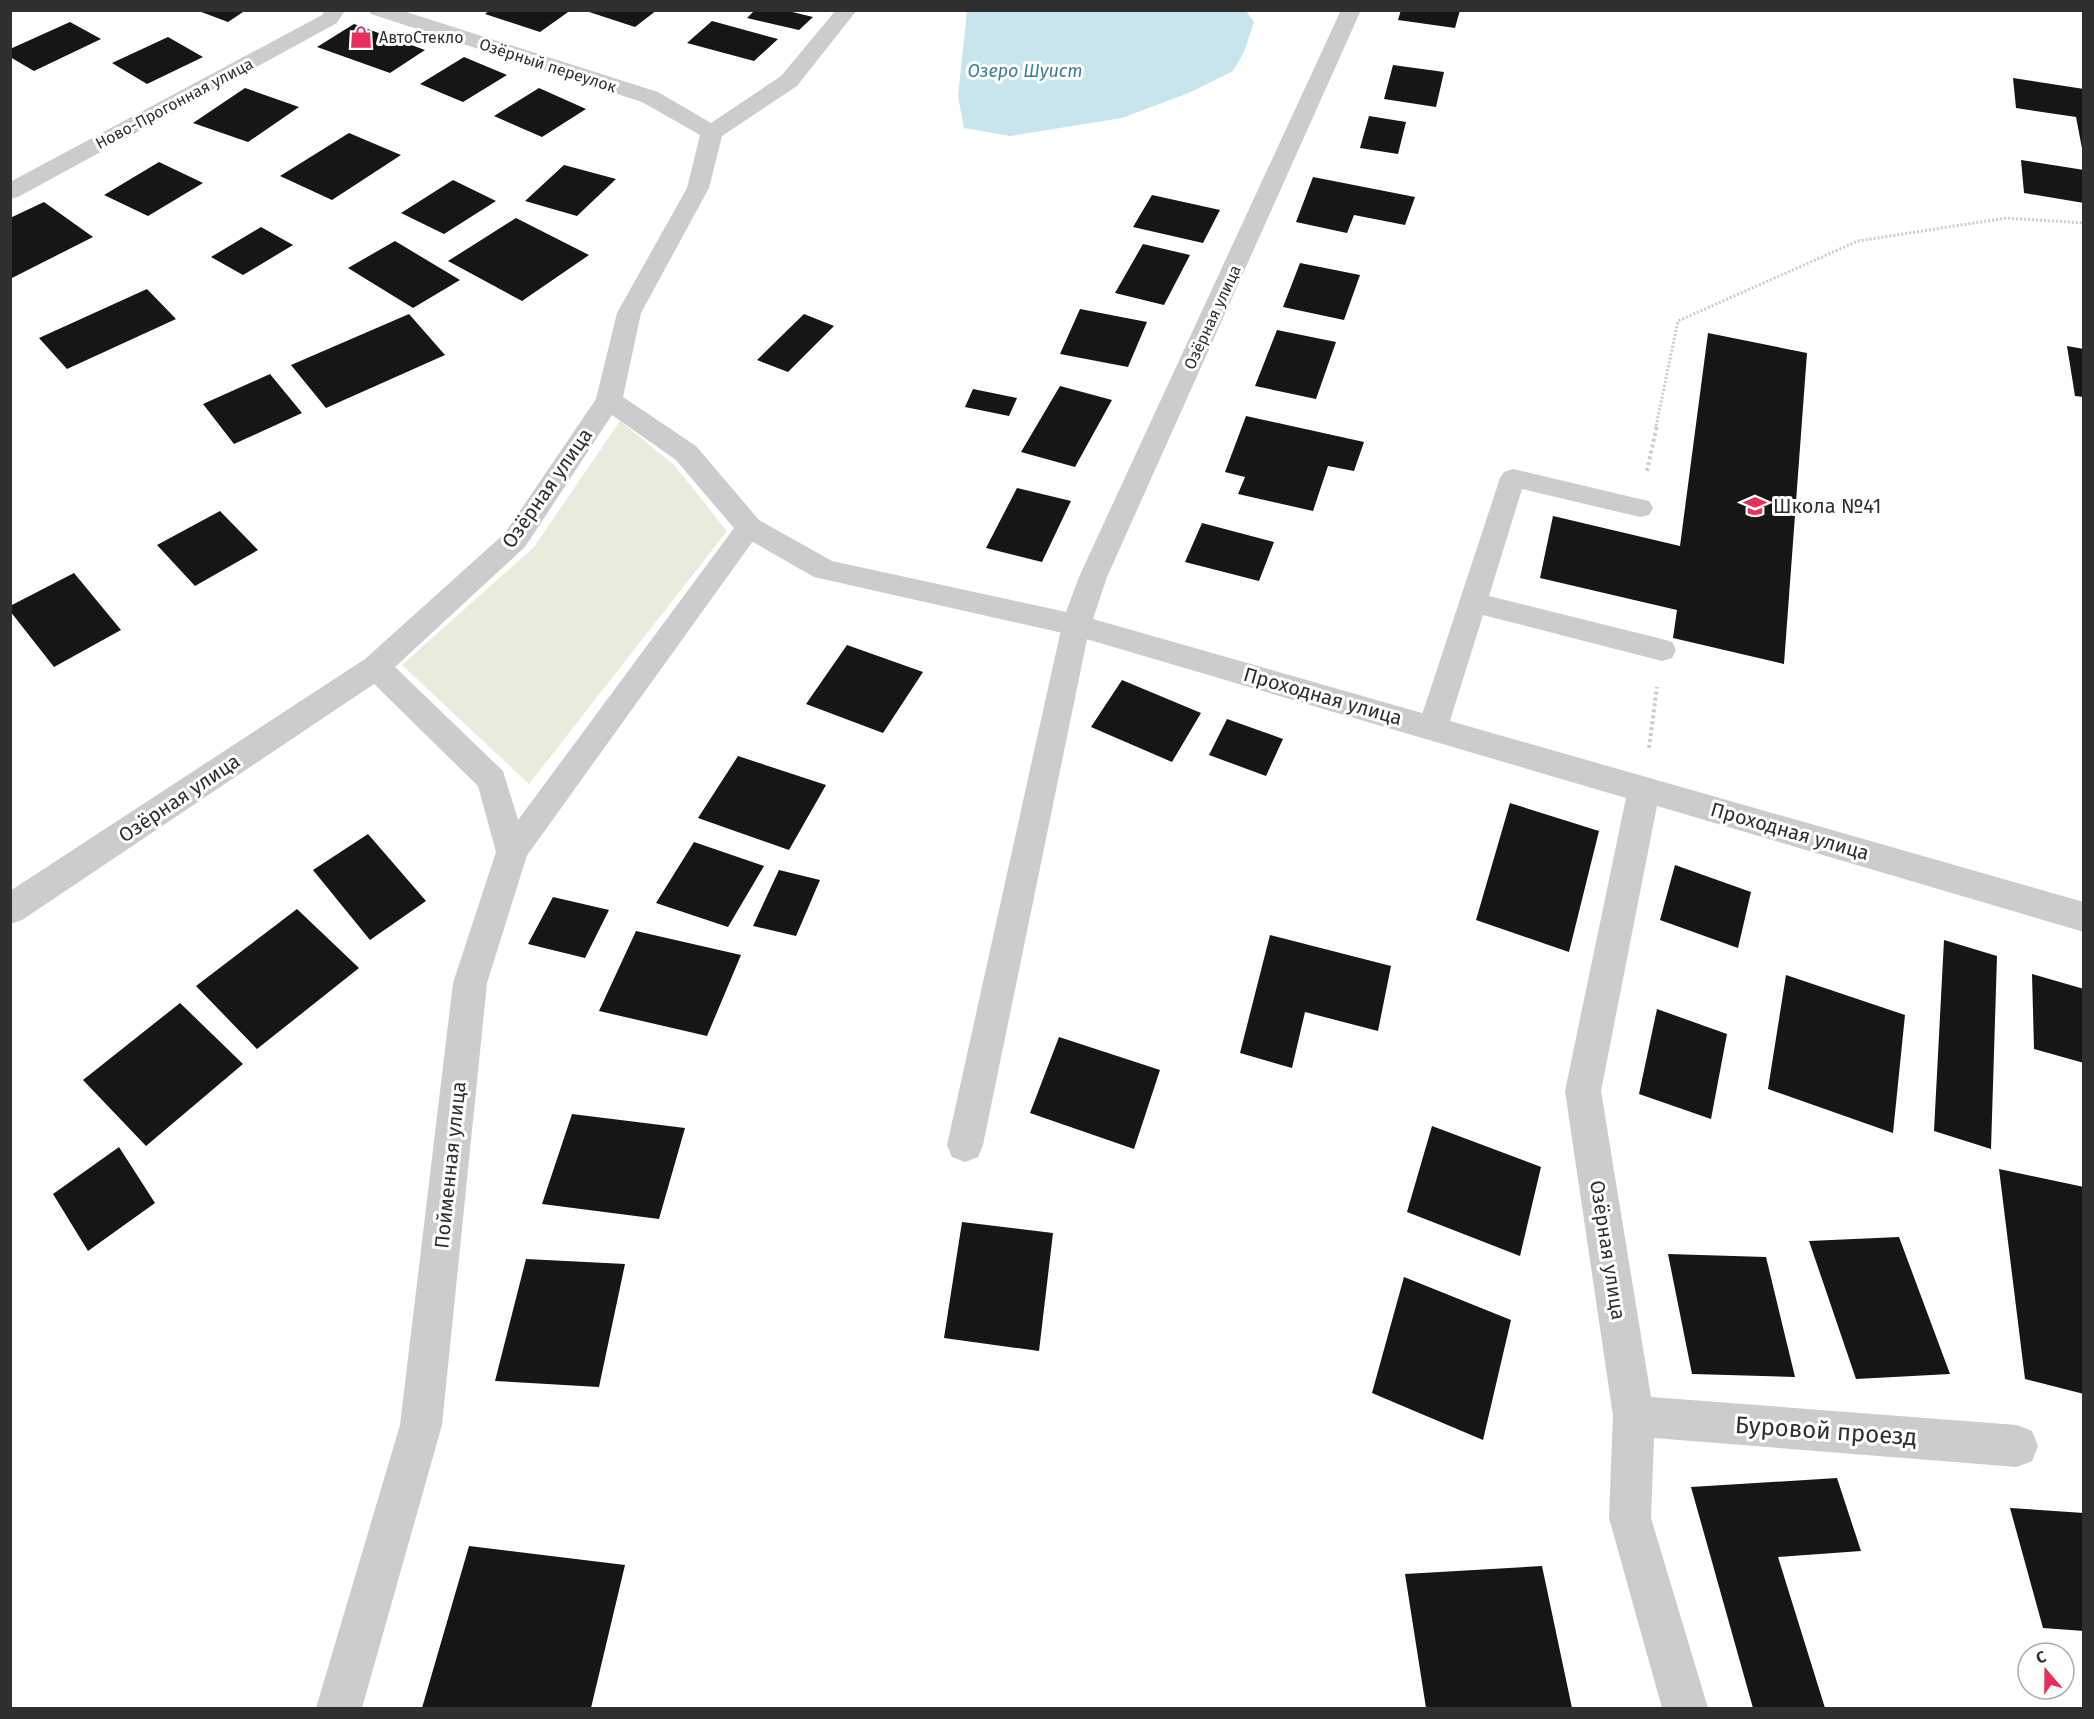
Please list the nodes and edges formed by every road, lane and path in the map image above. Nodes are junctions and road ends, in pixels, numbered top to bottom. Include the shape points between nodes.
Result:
1 (335, 10) edge
2 (378, 10) edge
3 (847, 10) edge
4 (1351, 10) edge
5 (712, 133) junction
6 (10, 192) edge
7 (2084, 223) edge
8 (609, 400) junction
9 (1640, 508) joint
10 (749, 527) junction
11 (1473, 602) junction
12 (1076, 625) junction
13 (1662, 650) joint
14 (376, 667) junction
15 (1432, 727) junction
16 (1644, 789) junction
17 (512, 852) junction
18 (10, 910) edge
19 (2084, 917) edge
20 (964, 1145) dead end
21 (1634, 1416) junction
22 (2017, 1446) dead end
23 (339, 1708) edge
24 (1686, 1708) edge

1 - 6 street, Ново-Прогонная улица via 330,18
2 - 5 street, Озёрный переулок via 650,98
3 - 5 street via 789,81
4 - 12 street, Озёрная улица via 1093,577
5 - 8 street, Озёрная улица via 698,188 629,314
7 - 9 path via 2006,218 1858,240 1678,321
8 - 10 street, Проходная улица via 686,453
8 - 14 street, Озёрная улица via 515,540
9 - 11 lane via 1513,478
10 - 12 street, Проходная улица via 824,570
10 - 17 lane
11 - 13 lane
11 - 15 lane
12 - 15 street, Проходная улица
12 - 20 lane
13 - 16 path
14 - 17 street via 492,780
14 - 18 street, Озёрная улица
15 - 16 street, Проходная улица
16 - 19 street, Проходная улица
16 - 21 street, Озёрная улица via 1583,1091
17 - 23 street, Пойменная улица via 470,983 421,1425
21 - 22 street, Буровой проезд
21 - 24 street, Озёрная улица via 1630,1518

